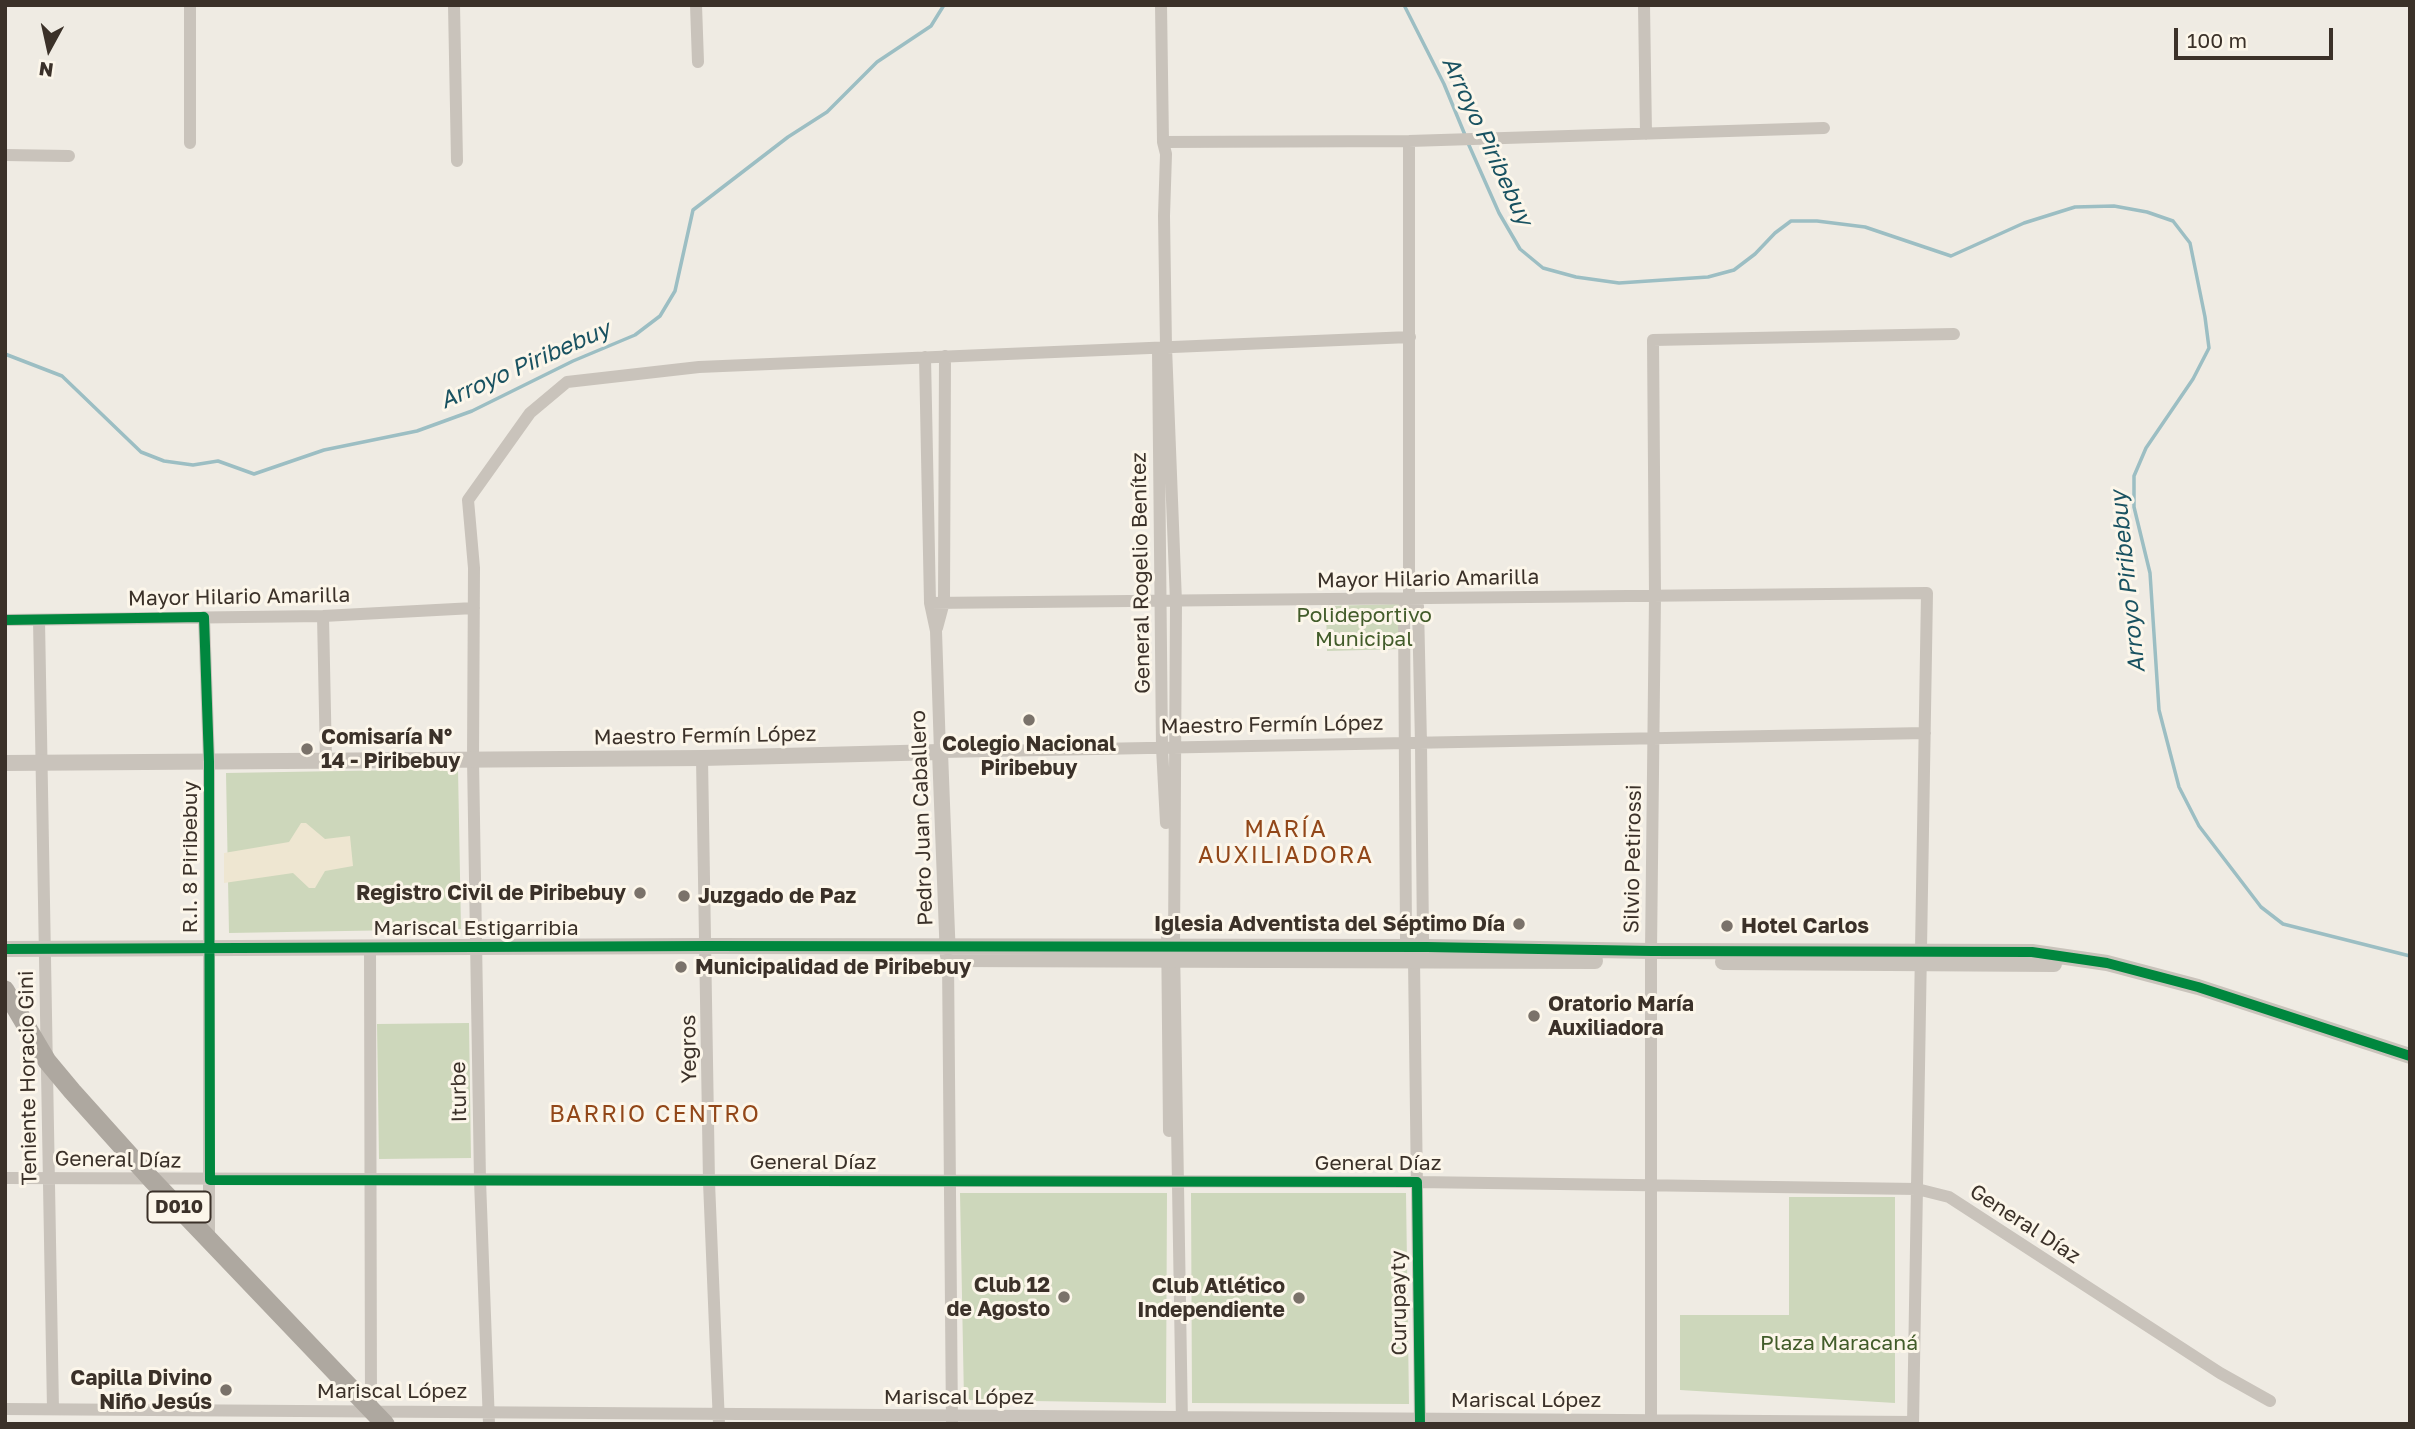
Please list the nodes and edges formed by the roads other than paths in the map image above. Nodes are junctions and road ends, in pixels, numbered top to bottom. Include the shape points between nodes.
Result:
1 (190, 5) edge
2 (454, 5) edge
3 (696, 5) edge
4 (1161, 5) edge
5 (1644, 5) edge
6 (698, 62) dead end
7 (1824, 128) dead end
8 (1646, 134) junction
9 (1409, 141) junction
10 (1163, 142) junction
11 (190, 143) dead end
12 (5, 155) edge
13 (69, 156) dead end
14 (457, 162) dead end
15 (1954, 334) dead end
16 (1410, 337) junction
17 (1162, 347) junction
18 (945, 356) junction
19 (925, 357) junction
20 (1655, 596) junction
21 (1409, 599) junction
22 (944, 602) junction
23 (1162, 602) junction
24 (1175, 602) junction
25 (930, 603) junction
26 (474, 608) junction
27 (323, 616) junction
28 (204, 617) junction
29 (5, 620) edge
30 (39, 620) junction
31 (936, 631) junction
32 (1925, 733) junction
33 (1653, 739) junction
34 (1406, 744) junction
35 (1421, 744) junction
36 (1168, 749) junction
37 (940, 752) junction
38 (702, 758) junction
39 (473, 759) junction
40 (326, 761) junction
41 (209, 762) junction
42 (5, 763) edge
43 (41, 763) junction
44 (707, 946) junction
45 (370, 947) junction
46 (476, 947) junction
47 (210, 948) junction
48 (5, 949) edge
49 (45, 949) junction
50 (947, 953) junction
51 (1170, 953) junction
52 (1414, 954) junction
53 (1651, 956) junction
54 (1920, 956) junction
55 (5, 990) edge
56 (2410, 1056) edge
57 (47, 1061) junction
58 (5, 1178) edge
59 (50, 1179) junction
60 (152, 1180) junction
61 (209, 1180) junction
62 (370, 1180) junction
63 (480, 1180) junction
64 (709, 1182) junction
65 (951, 1182) junction
66 (1175, 1182) junction
67 (1417, 1182) junction
68 (1651, 1186) junction
69 (1917, 1189) junction
70 (209, 1238) junction
71 (2270, 1401) dead end
72 (5, 1409) edge
73 (54, 1409) junction
74 (222, 1410) junction
75 (378, 1417) edge
76 (489, 1418) edge
77 (719, 1419) edge
78 (952, 1420) edge
79 (1651, 1420) junction
80 (1178, 1421) edge
81 (1420, 1421) edge
82 (1718, 1422) edge
83 (1913, 1423) edge
84 (222, 1424) edge

1 - 11 street
2 - 14 street
3 - 6 street
4 - 10 street, General Rogelio Benítez
5 - 8 street
7 - 8 street
8 - 9 street
9 - 10 street
9 - 16 street
10 - 17 street, General Rogelio Benítez
12 - 13 street
15 - 20 street, Silvio Petirossi via 1653,340
16 - 17 street, Iturbe
16 - 21 street
17 - 18 street, Iturbe
17 - 23 street, General Rogelio Benítez
17 - 24 street, General Rogelio Benítez
18 - 19 street, Iturbe
18 - 22 street
19 - 25 street
19 - 26 street, Iturbe via 699,367 567,382 530,413 468,500
20 - 21 street, Mayor Hilario Amarilla
20 - 32 street, Mayor Hilario Amarilla via 1927,593
20 - 33 street, Silvio Petirossi
21 - 24 street, Mayor Hilario Amarilla
21 - 34 street, Curupayty via 1404,608
21 - 35 street, Curupayty via 1418,606
22 - 23 street, Mayor Hilario Amarilla
22 - 25 street, Mayor Hilario Amarilla
22 - 31 street
23 - 24 street, Mayor Hilario Amarilla
23 - 36 street, General Rogelio Benítez
24 - 36 street, General Rogelio Benítez
25 - 31 street
26 - 27 street, Mayor Hilario Amarilla
26 - 39 street, Iturbe
27 - 28 street, Mayor Hilario Amarilla
27 - 40 street
28 - 30 street, Mayor Hilario Amarilla
28 - 41 street, R.I. 8 Piribebuy
29 - 30 street, Mayor Hilario Amarilla
30 - 43 street, Teniente Horacio Gini
31 - 37 street, Pedro Juan Caballero
32 - 33 street, Maestro Fermín López
32 - 54 street
33 - 35 street, Maestro Fermín López
33 - 53 street, Silvio Petirossi
34 - 35 street, Maestro Fermín López
34 - 36 street, Maestro Fermín López
34 - 52 street, Curupayty via 1406,939
35 - 52 street, Curupayty via 1423,939
36 - 37 street, Maestro Fermín López
36 - 51 street, General Rogelio Benítez
37 - 38 street, Maestro Fermín López
37 - 50 street, Pedro Juan Caballero
38 - 39 street, Maestro Fermín López
38 - 44 street, Yegros
39 - 40 street, Maestro Fermín López
39 - 46 street, Iturbe
40 - 41 street, Maestro Fermín López
41 - 43 street, Maestro Fermín López
41 - 47 street, R.I. 8 Piribebuy
42 - 43 street, Maestro Fermín López
43 - 49 street, Teniente Horacio Gini
44 - 46 street, Mariscal Estigarribia
44 - 50 street, Mariscal Estigarribia
44 - 64 street, Yegros
45 - 46 street, Mariscal Estigarribia
45 - 47 street, Mariscal Estigarribia
45 - 62 street
46 - 63 street, Iturbe
47 - 49 street, Mariscal Estigarribia
47 - 61 street, R.I. 8 Piribebuy
48 - 49 street, Mariscal Estigarribia
49 - 57 street, Teniente Horacio Gini
50 - 51 street, Mariscal Estigarribia
50 - 65 street, Pedro Juan Caballero
51 - 52 street, Mariscal Estigarribia
51 - 66 street, General Rogelio Benítez
52 - 53 street, Mariscal Estigarribia
52 - 67 street, Curupayty
53 - 54 street, Mariscal Estigarribia
53 - 68 street, Silvio Petirossi
54 - 56 street, Mariscal Estigarribia via 2032,951 2078,957 2198,987
54 - 69 street
55 - 57 main road, D010
57 - 59 street, Teniente Horacio Gini
57 - 60 main road, D010
58 - 59 street, General Díaz
59 - 60 street, General Díaz
59 - 73 street, Teniente Horacio Gini
60 - 61 street, General Díaz
60 - 70 main road, D010
61 - 62 street, General Díaz
61 - 70 street, R.I. 8 Piribebuy
62 - 63 street, General Díaz
62 - 75 street
63 - 64 street, General Díaz
63 - 76 street, Iturbe
64 - 65 street, General Díaz
64 - 77 street, Yegros
65 - 66 street, General Díaz
65 - 78 street, Pedro Juan Caballero
66 - 67 street, General Díaz
66 - 80 street, General Rogelio Benítez
67 - 68 street, General Díaz
67 - 81 street, Curupayty
68 - 69 street, General Díaz
68 - 79 street, Silvio Petirossi
69 - 71 street, General Díaz via 1949,1197
69 - 83 street
70 - 75 main road, D010
72 - 73 street, Mariscal López
73 - 74 street, Mariscal López
74 - 75 street, Mariscal López
74 - 84 street
75 - 76 street, Mariscal López
76 - 77 street, Mariscal López
77 - 78 street, Mariscal López
78 - 80 street, Mariscal López
79 - 81 street, Mariscal López
79 - 82 street, Mariscal López
80 - 81 street, Mariscal López
82 - 83 street, Mariscal López

